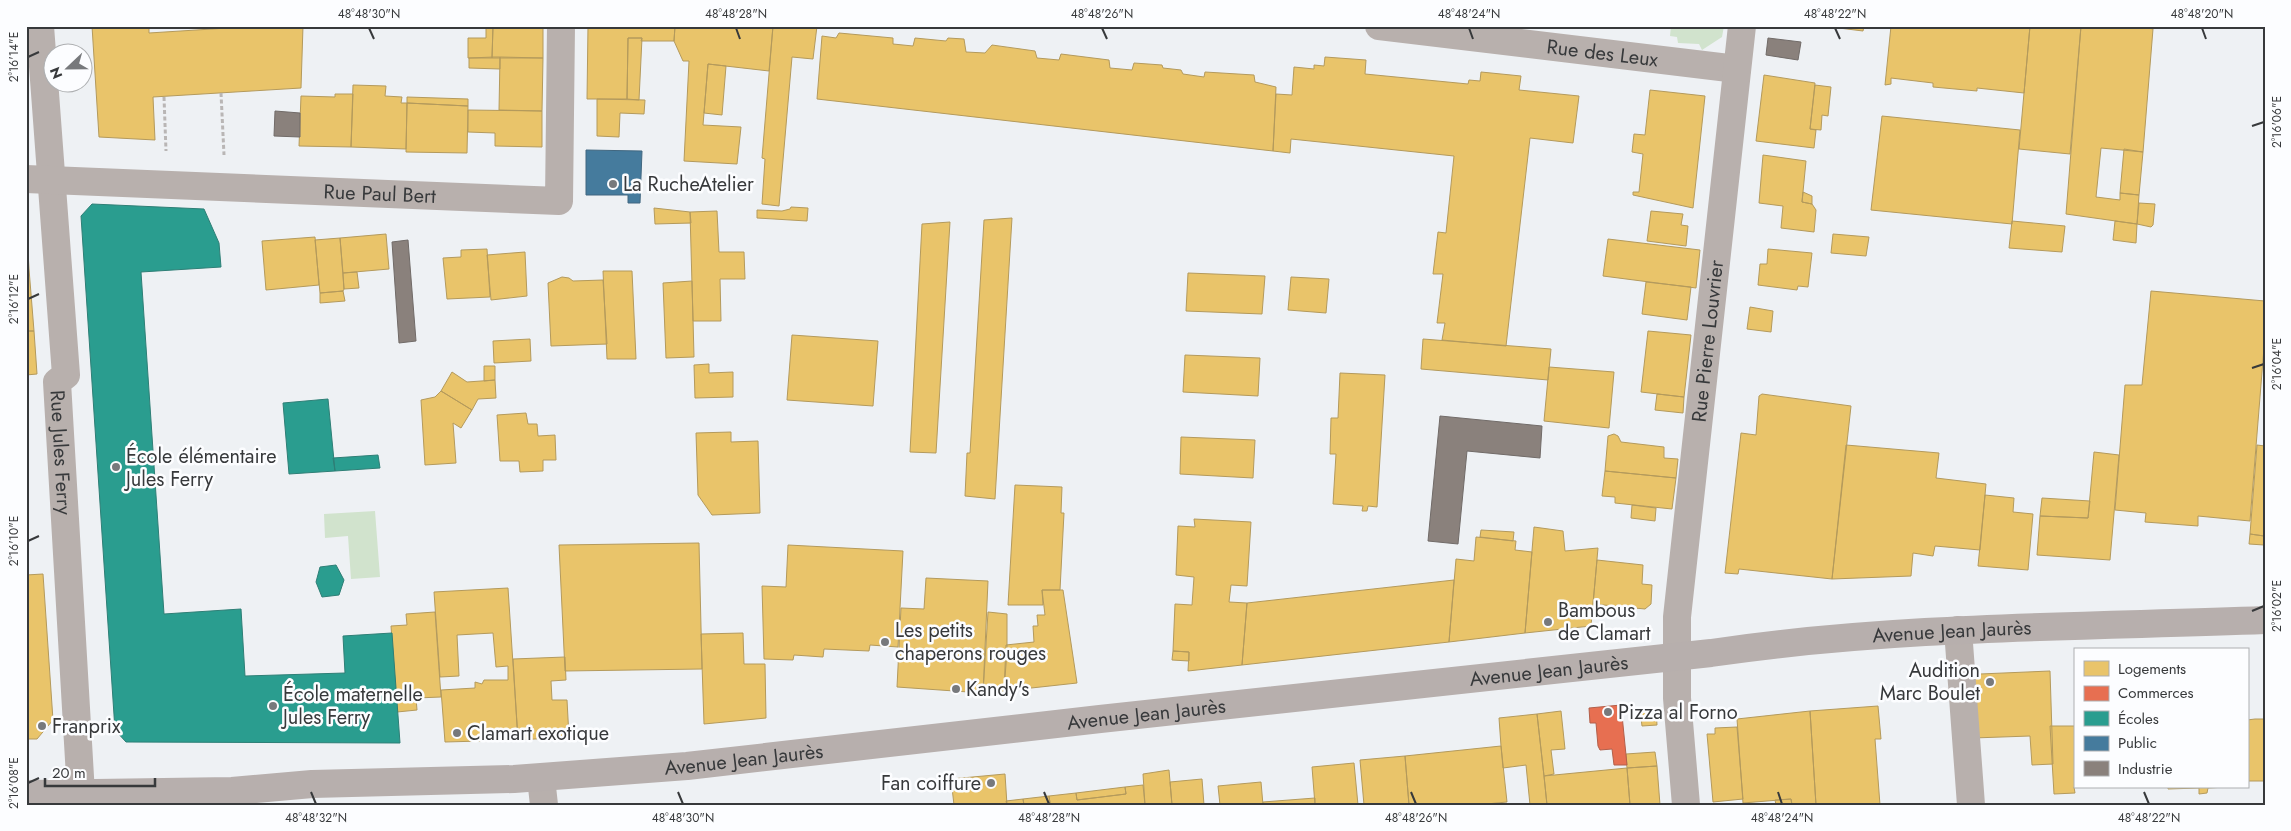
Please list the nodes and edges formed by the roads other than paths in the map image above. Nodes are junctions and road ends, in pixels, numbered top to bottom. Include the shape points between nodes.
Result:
1 (40, 26) edge
2 (561, 26) edge
3 (1379, 26) edge
4 (1742, 26) edge
5 (1737, 69) junction
6 (39, 180) edge
7 (2265, 620) edge
8 (1958, 630) junction
9 (1676, 657) junction
10 (541, 778) junction
11 (26, 794) edge
12 (81, 794) junction
13 (544, 805) edge
14 (1686, 805) edge
15 (1970, 805) edge

1 - 6 street, Rue Jules Ferry
2 - 6 street, Rue Paul Bert via 559,201
3 - 5 street, Rue des Leux
4 - 5 street, Rue Pierre Louvrier
5 - 9 street, Rue Pierre Louvrier via 1677,617
6 - 12 street, Rue Jules Ferry via 66,375 57,382
7 - 8 street, Avenue Jean Jaurès
8 - 9 street, Avenue Jean Jaurès via 1770,644
8 - 15 street
9 - 10 street, Avenue Jean Jaurès via 1100,718 688,766
9 - 14 street, Rue Pierre Louvrier
10 - 12 street, Avenue Jean Jaurès
10 - 13 street
11 - 12 street, Avenue Jean Jaurès

